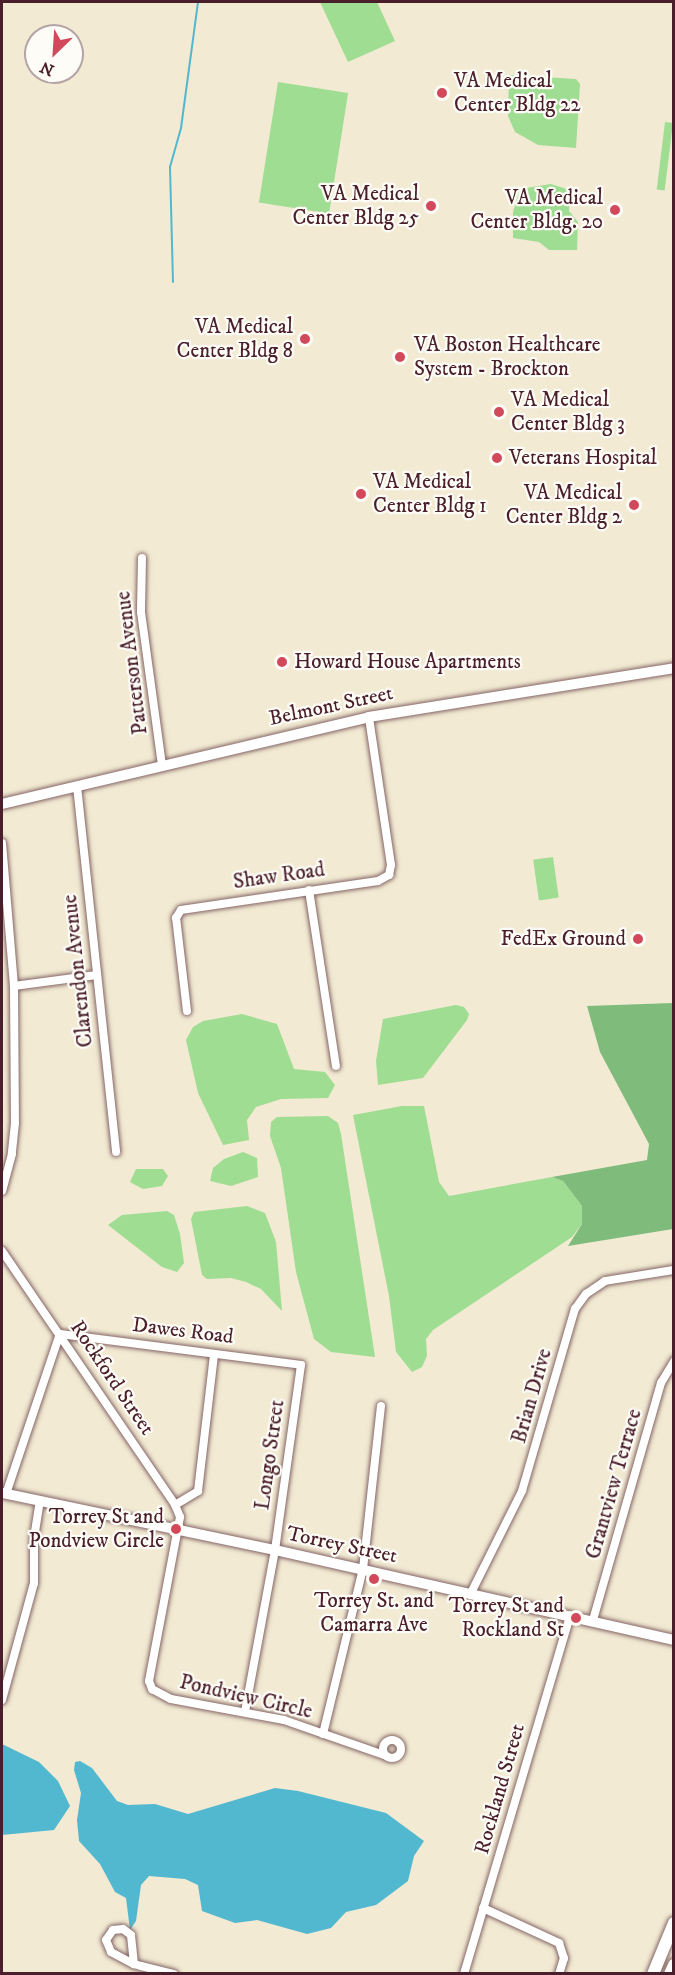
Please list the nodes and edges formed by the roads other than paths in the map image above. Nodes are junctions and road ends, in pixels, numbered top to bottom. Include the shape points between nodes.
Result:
1 (142, 558) dead end
2 (674, 669) edge
3 (369, 717) junction
4 (162, 765) junction
5 (77, 786) junction
6 (2, 804) edge
7 (2, 843) edge
8 (309, 890) junction
9 (96, 975) junction
10 (14, 986) junction
11 (187, 1011) dead end
12 (336, 1066) dead end
13 (116, 1152) dead end
14 (2, 1191) edge
15 (2, 1251) edge
16 (674, 1270) edge
17 (60, 1334) junction
18 (214, 1354) junction
19 (674, 1361) edge
20 (301, 1365) joint
21 (381, 1406) dead end
22 (4, 1494) edge
23 (40, 1502) junction
24 (175, 1505) junction
25 (180, 1531) junction
26 (275, 1550) junction
27 (363, 1569) junction
28 (471, 1593) junction
29 (570, 1615) junction
30 (593, 1620) junction
31 (674, 1640) edge
32 (2, 1700) edge
33 (245, 1712) junction
34 (324, 1734) junction
35 (384, 1755) dead end
36 (483, 1908) junction
37 (674, 1923) edge
38 (134, 1964) dead end
39 (674, 1965) edge
40 (174, 1974) edge
41 (464, 1974) edge
42 (558, 1974) edge
43 (653, 1974) edge
44 (670, 1974) edge

1 - 4 street, Patterson Avenue via 141,612
2 - 3 main road, Belmont Street
3 - 4 main road, Belmont Street
3 - 8 street, Shaw Road via 391,865 387,877
4 - 5 main road, Belmont Street
5 - 6 main road, Belmont Street
5 - 9 street, Clarendon Avenue
7 - 10 street
8 - 11 street, Shaw Road via 189,907 178,913
8 - 12 street
9 - 10 street
9 - 13 street, Clarendon Avenue
10 - 14 street via 15,1138
15 - 17 street, Rockford Street
16 - 28 street, Brian Drive via 605,1281 586,1294 575,1310 522,1491
17 - 18 street, Dawes Road
17 - 22 street
17 - 24 street, Rockford Street
18 - 20 street, Dawes Road
18 - 24 street via 198,1491
19 - 30 street, Grantview Terrace via 663,1375
20 - 26 street, Longo Street
21 - 27 street
22 - 23 main road, Torrey Street
23 - 25 main road, Torrey Street
23 - 32 street via 34,1538 34,1583
24 - 25 street, Rockford Street
25 - 26 main road, Torrey Street
25 - 33 street, Pondview Circle via 150,1686 171,1699
26 - 27 main road, Torrey Street
26 - 33 street, Longo Street
27 - 28 main road, Torrey Street
27 - 34 street
28 - 29 main road, Torrey Street
29 - 30 main road, Torrey Street
29 - 36 street, Rockland Street
30 - 31 main road, Torrey Street
33 - 34 street, Pondview Circle
34 - 35 street, Pondview Circle
36 - 41 street, Rockland Street
36 - 42 street via 559,1943 564,1958
37 - 43 highway
38 - 40 street
39 - 44 highway

